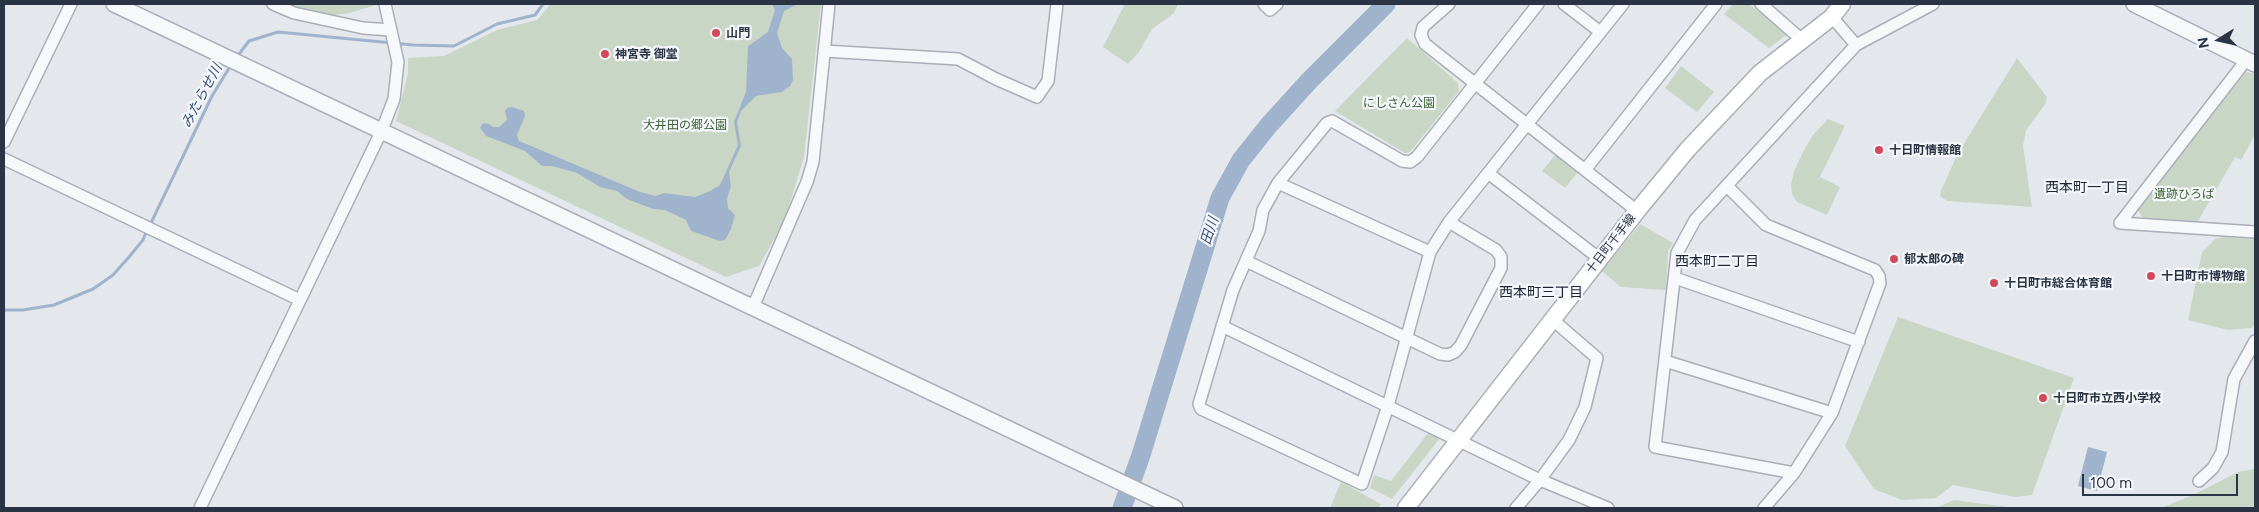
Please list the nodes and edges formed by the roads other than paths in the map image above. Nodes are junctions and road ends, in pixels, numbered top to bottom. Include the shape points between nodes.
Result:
1 (71, 4) edge
2 (114, 4) edge
3 (273, 4) edge
4 (385, 4) edge
5 (829, 4) edge
6 (1057, 4) edge
7 (1264, 4) edge
8 (1277, 4) edge
9 (1449, 4) edge
10 (1538, 4) edge
11 (1564, 4) edge
12 (1623, 4) edge
13 (1716, 4) edge
14 (1761, 4) edge
15 (1932, 4) edge
16 (2134, 4) edge
17 (1837, 10) edge
18 (391, 30) junction
19 (1599, 32) junction
20 (1802, 40) junction
21 (1856, 45) junction
22 (824, 51) junction
23 (2251, 61) edge
24 (1475, 83) junction
25 (1527, 124) junction
26 (382, 130) junction
27 (4, 142) edge
28 (4, 158) edge
29 (1585, 170) junction
30 (1488, 173) junction
31 (1278, 183) junction
32 (1727, 186) junction
33 (1637, 211) junction
34 (1449, 222) junction
35 (2255, 232) edge
36 (1430, 252) junction
37 (1600, 259) junction
38 (1246, 262) junction
39 (1675, 278) junction
40 (300, 300) junction
41 (753, 307) junction
42 (1553, 320) junction
43 (1222, 326) junction
44 (1407, 336) junction
45 (2255, 341) edge
46 (1859, 342) junction
47 (1665, 361) junction
48 (1388, 406) junction
49 (1832, 413) junction
50 (1459, 439) junction
51 (1794, 473) junction
52 (1540, 480) junction
53 (2199, 481) dead end
54 (200, 508) edge
55 (1175, 508) edge
56 (1406, 508) edge
57 (1516, 508) edge
58 (1608, 508) edge
59 (1764, 508) edge

1 - 27 street
2 - 26 street
3 - 18 street via 294,13 362,28
4 - 18 street
5 - 22 street
6 - 22 street via 1048,81 1037,97 958,60
7 - 8 street via 1270,10
9 - 24 street via 1423,27 1421,35 1425,44
10 - 24 street
11 - 19 street
12 - 19 street
13 - 29 street
14 - 20 street
15 - 21 street
16 - 23 street
17 - 20 main road, 十日町千手線
17 - 21 street
18 - 26 street via 398,62 394,99
19 - 25 street
20 - 33 main road, 十日町千手線 via 1760,73 1729,104
21 - 32 street
22 - 41 street via 813,162
23 - 35 street via 2120,223
24 - 25 street
24 - 31 street via 1410,162 1402,161 1332,122 1326,124
25 - 29 street
25 - 30 street
26 - 40 street
26 - 41 street
28 - 40 street
29 - 33 street
30 - 34 street
30 - 37 street
31 - 36 street
31 - 38 street via 1263,210 1259,231
32 - 39 street via 1695,220 1677,253
32 - 46 street via 1766,225 1875,270 1880,284
33 - 37 main road, 十日町千手線
34 - 36 street
34 - 44 street via 1496,250 1502,257 1501,268 1455,352 1440,354
36 - 44 street
37 - 42 main road, 十日町千手線
38 - 43 street via 1232,290
38 - 44 street
39 - 46 street
39 - 47 street
40 - 54 street
41 - 55 street
42 - 50 main road, 十日町千手線
42 - 52 street via 1597,358 1585,407 1569,440
43 - 48 street
43 - 48 street via 1199,404 1201,409 1362,484
44 - 48 street
45 - 53 street via 2234,379 2222,452 2213,468
46 - 49 street
47 - 49 street
47 - 51 street via 1655,447
48 - 50 street
49 - 51 street
50 - 52 street
50 - 56 main road, 十日町千手線
51 - 59 street
52 - 57 street
52 - 58 street

